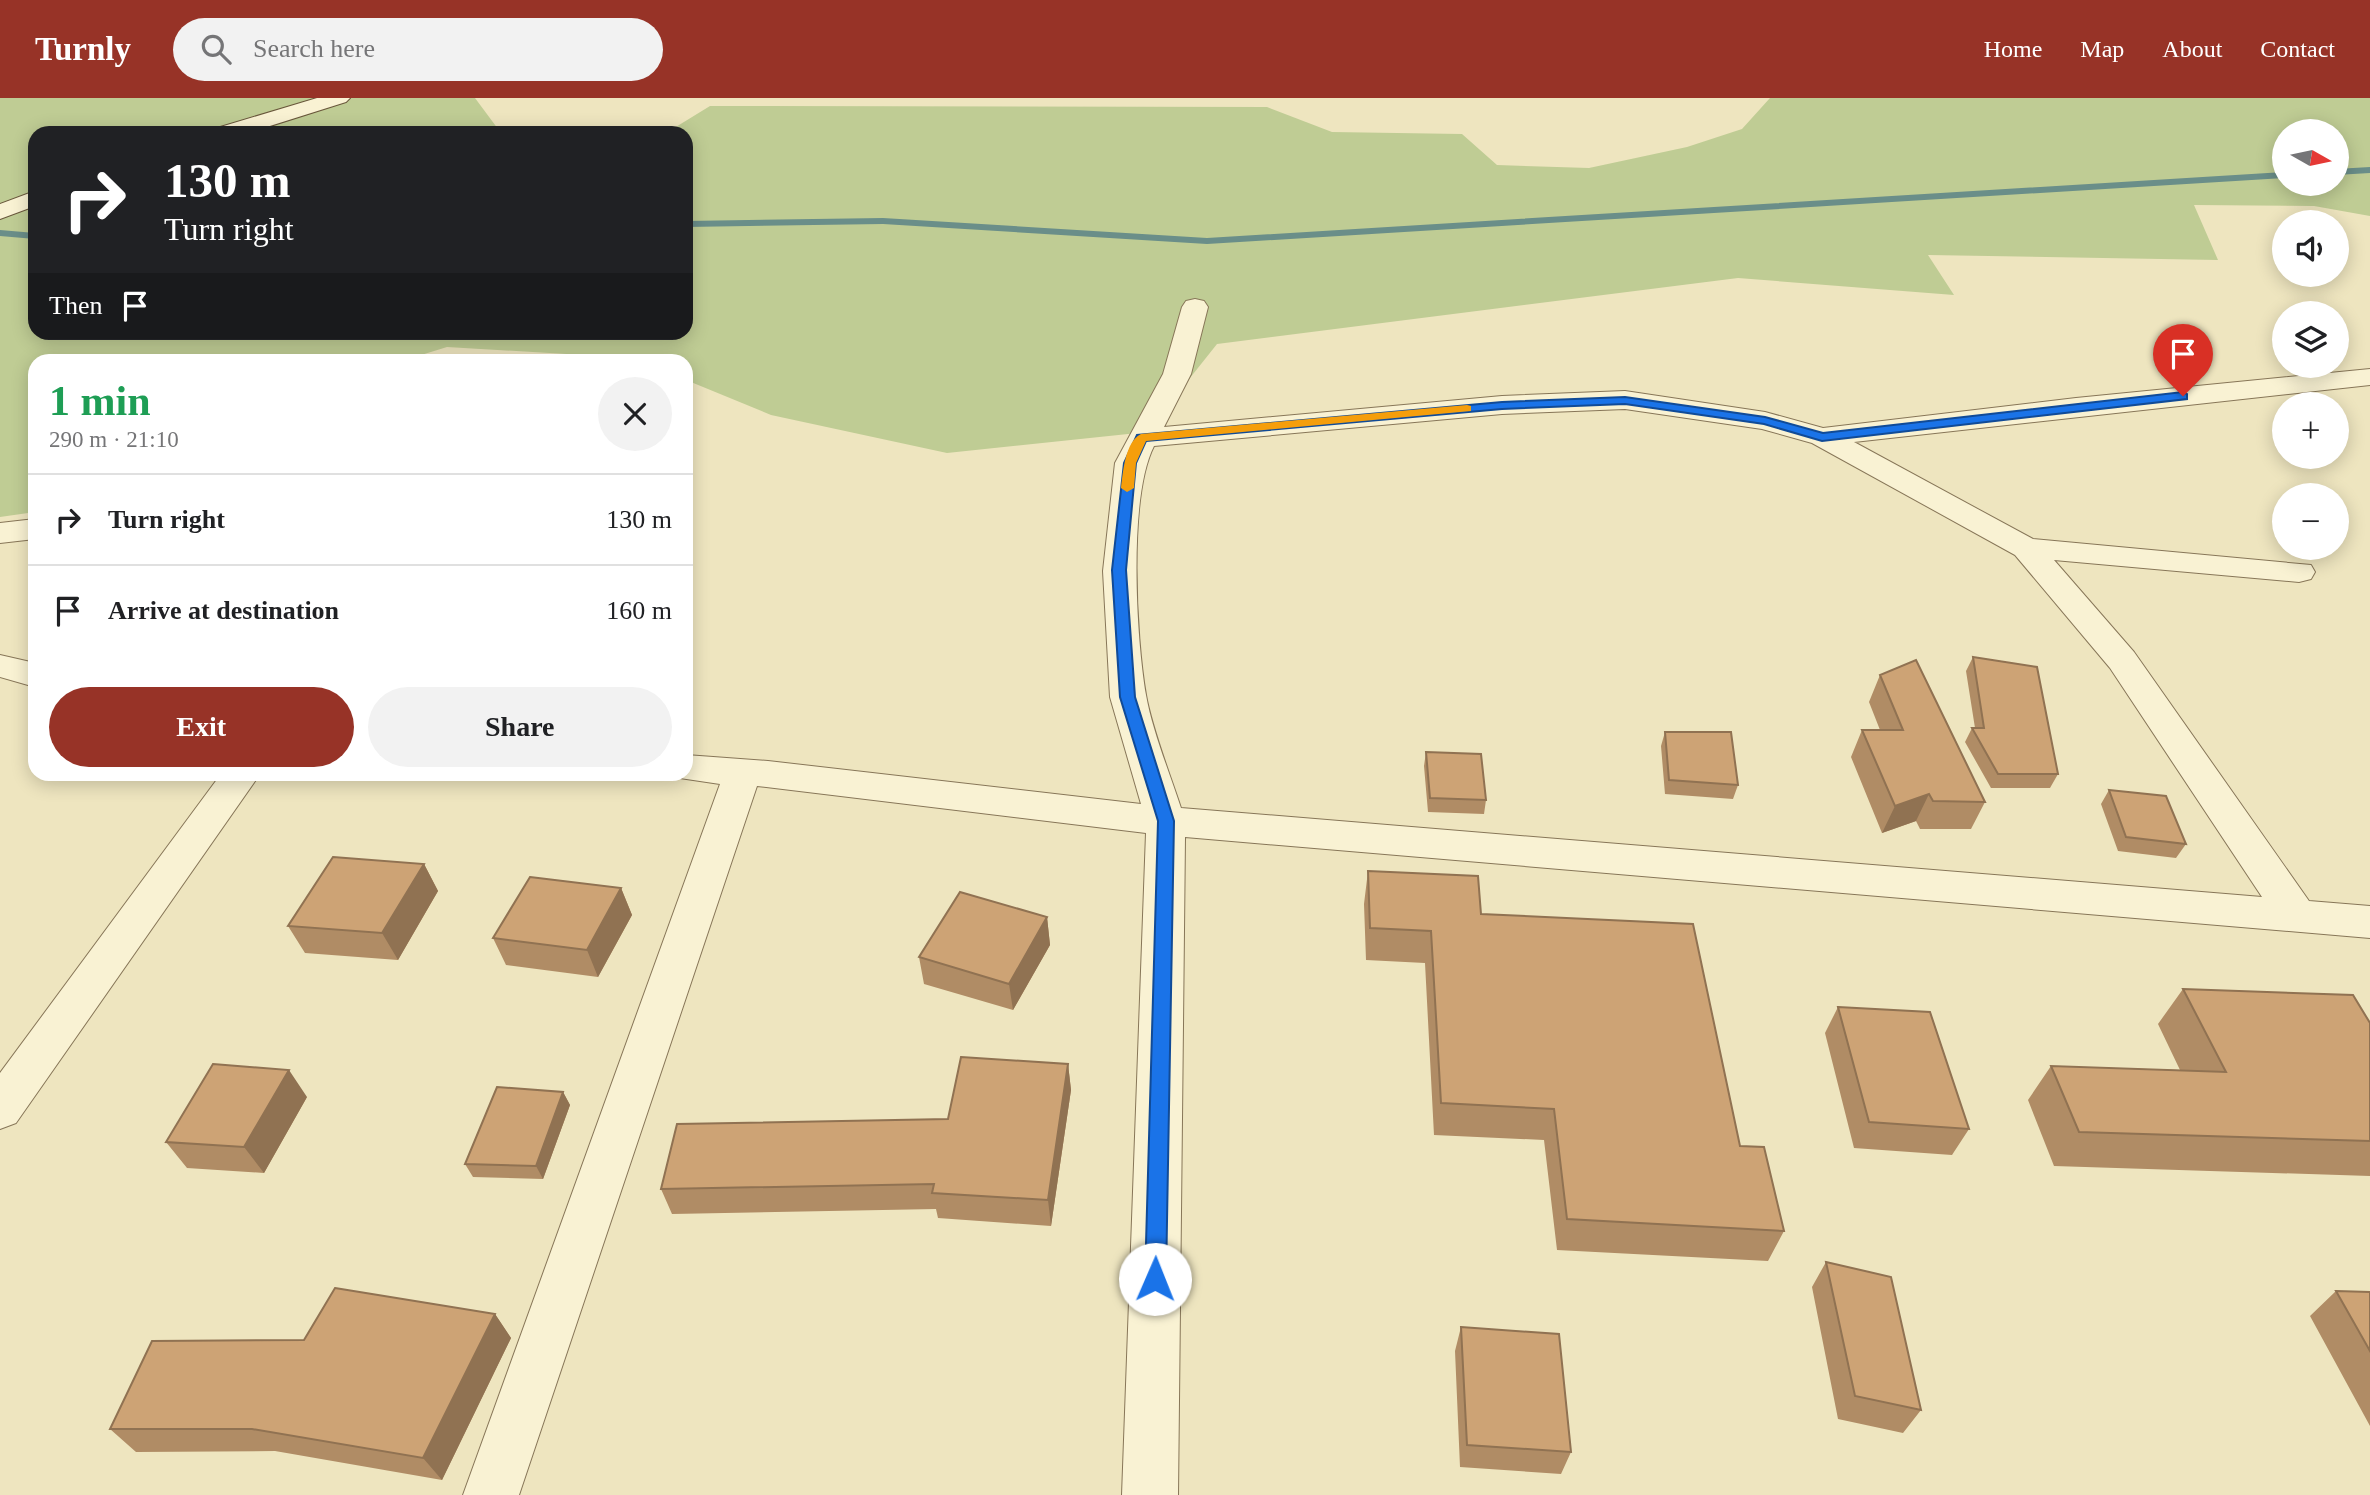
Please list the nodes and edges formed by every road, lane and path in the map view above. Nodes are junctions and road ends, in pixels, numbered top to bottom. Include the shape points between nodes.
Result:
1 (339, 98) edge
2 (248, 126) edge
3 (28, 201) edge
4 (0, 212) edge
5 (1195, 307) dead end
6 (2370, 377) edge
7 (1822, 437) junction
8 (1141, 438) junction
9 (28, 530) edge
10 (0, 533) edge
11 (2025, 548) junction
12 (2299, 572) dead end
13 (0, 666) edge
14 (28, 674) edge
15 (693, 768) edge
16 (743, 772) junction
17 (237, 781) edge
18 (1166, 821) junction
19 (2297, 916) junction
20 (2370, 922) edge
21 (0, 1109) edge
22 (491, 1495) edge
23 (1150, 1495) edge

1 - 2 street
3 - 4 street
5 - 8 street via 1177,374
6 - 7 street
7 - 8 street via 1765,421 1625,400 1502,405
7 - 11 street
8 - 18 street via 1130,463 1119,570 1128,697
9 - 10 street
11 - 12 street
11 - 19 street via 2122,660
13 - 14 street
15 - 16 street
16 - 18 street
16 - 22 street
17 - 21 street
18 - 19 street
18 - 23 street
19 - 20 street

